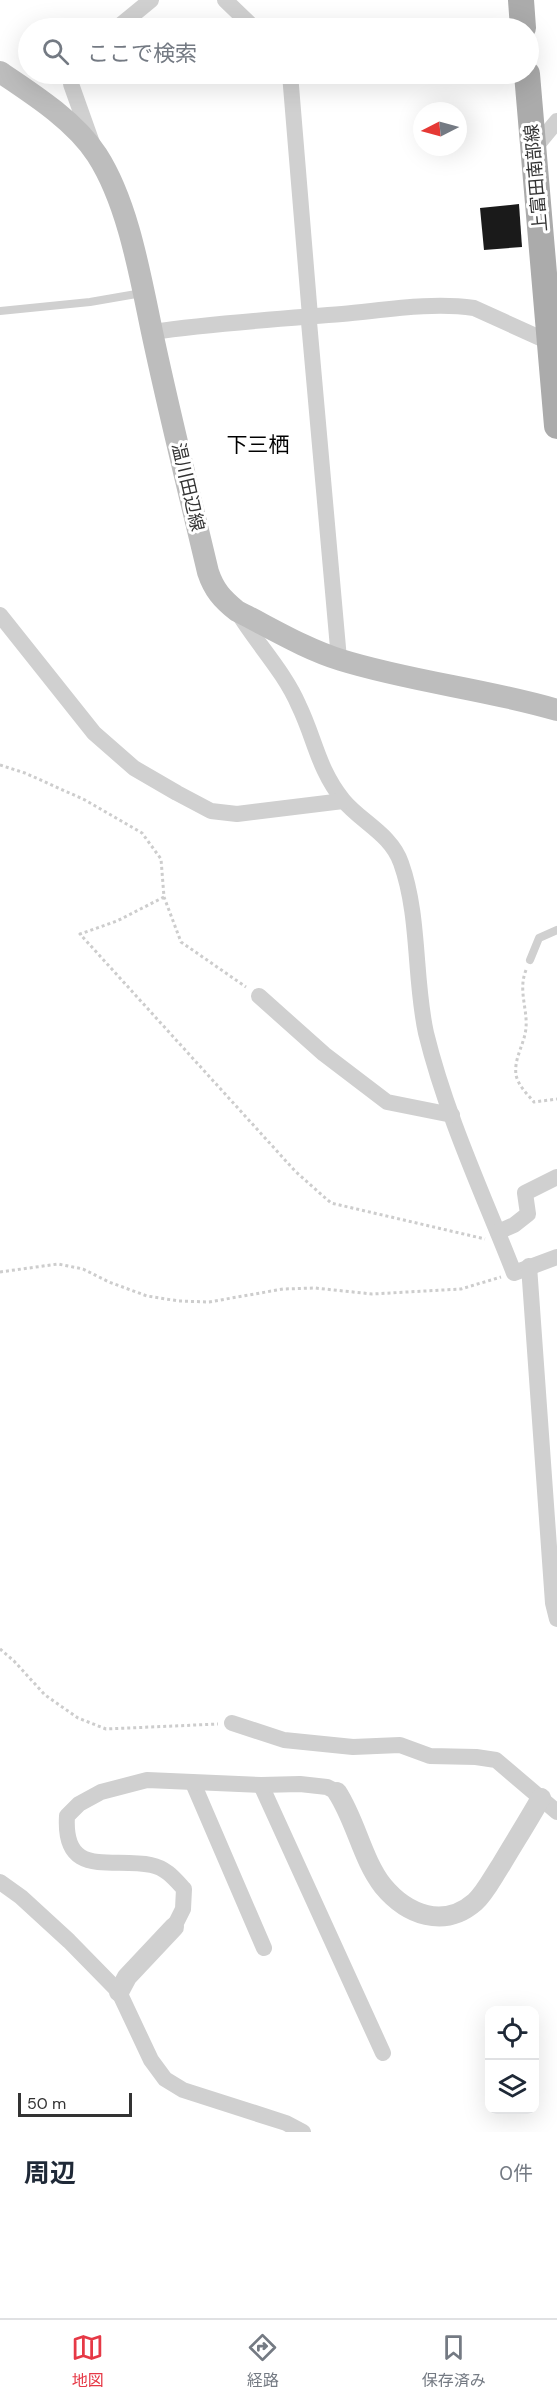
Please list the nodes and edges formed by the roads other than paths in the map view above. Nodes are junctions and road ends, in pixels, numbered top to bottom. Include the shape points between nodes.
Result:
1 (151, 0) edge
2 (225, 0) edge
3 (521, 0) edge
4 (129, 18) edge
5 (244, 18) edge
6 (522, 18) edge
7 (0, 72) edge
8 (18, 84) edge
9 (18, 84) edge
10 (71, 84) edge
11 (291, 84) edge
12 (528, 84) edge
13 (557, 121) edge
14 (533, 150) junction
15 (96, 153) junction
16 (144, 293) junction
17 (0, 311) edge
18 (310, 316) junction
19 (152, 332) junction
20 (549, 342) junction
21 (557, 426) edge
22 (237, 611) junction
23 (0, 615) edge
24 (339, 659) junction
25 (557, 710) edge
26 (343, 801) junction
27 (557, 930) edge
28 (530, 960) road end
29 (259, 996) road end
30 (452, 1115) junction
31 (557, 1177) edge
32 (500, 1238) junction
33 (557, 1257) edge
34 (522, 1269) junction
35 (557, 1619) edge
36 (232, 1723) road end
37 (193, 1783) junction
38 (261, 1785) junction
39 (337, 1792) joint
40 (541, 1798) junction
41 (557, 1812) edge
42 (0, 1882) edge
43 (174, 1927) joint
44 (264, 1948) dead end
45 (119, 1992) junction
46 (383, 2053) dead end
47 (303, 2132) edge

1 - 4 street
2 - 5 street
3 - 6 main road
7 - 8 main road, 温川田辺線
9 - 15 main road, 温川田辺線 via 44,101
10 - 15 street
11 - 18 street
12 - 14 main road, 上富田南部線
13 - 14 street
14 - 20 main road, 上富田南部線
15 - 16 main road, 温川田辺線 via 116,189
16 - 17 lane
16 - 19 main road, 温川田辺線
18 - 19 street
18 - 20 street via 461,306 474,308
18 - 24 street
19 - 22 main road, 温川田辺線 via 208,572 214,589
20 - 21 main road, 上富田南部線
22 - 24 main road, 温川田辺線
22 - 26 street via 279,669 319,761
23 - 26 street via 94,733 134,768 177,793 211,811 237,814
24 - 25 main road, 温川田辺線
26 - 30 street via 387,839 401,860 408,887 426,1033
27 - 28 lane via 539,938
29 - 30 street via 324,1054 387,1102
30 - 32 street
31 - 32 street via 525,1193 528,1214
32 - 34 street
33 - 34 street
34 - 35 street
36 - 40 street via 284,1740 353,1748 400,1745 430,1756 496,1760
37 - 38 street
37 - 43 street via 147,1780 101,1792 67,1816 66,1833 71,1847 83,1859 151,1865 171,1873 184,1889 183,1909
37 - 44 street
38 - 39 street via 300,1784
38 - 46 street
39 - 40 street via 382,1886 415,1912 430,1918 461,1911 476,1902
40 - 41 street
42 - 45 street via 21,1897
43 - 45 street via 127,1977
45 - 47 street via 151,2060 165,2079 183,2090

